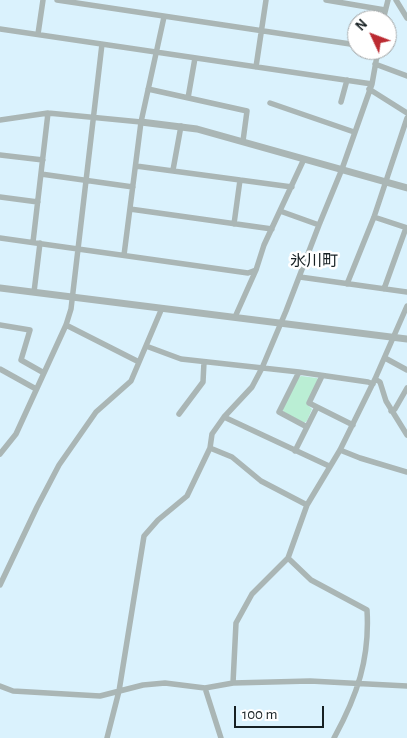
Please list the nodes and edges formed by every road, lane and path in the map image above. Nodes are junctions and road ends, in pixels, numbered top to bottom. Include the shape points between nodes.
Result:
1 (43, 0) edge
2 (57, 0) edge
3 (266, 0) edge
4 (326, 0) edge
5 (388, 0) edge
6 (396, 0) edge
7 (385, 10) joint
8 (164, 17) junction
9 (407, 18) edge
10 (0, 29) edge
11 (262, 30) junction
12 (38, 34) junction
13 (347, 43) edge
14 (102, 44) junction
15 (157, 52) junction
16 (195, 58) junction
17 (376, 60) edge
18 (375, 64) junction
19 (256, 67) junction
20 (407, 76) edge
21 (347, 80) junction
22 (370, 87) junction
23 (148, 89) junction
24 (188, 98) junction
25 (340, 102) dead end
26 (270, 103) dead end
27 (48, 113) junction
28 (407, 113) edge
29 (93, 118) junction
30 (407, 118) edge
31 (0, 120) edge
32 (141, 122) junction
33 (181, 126) junction
34 (354, 132) junction
35 (242, 141) junction
36 (400, 141) junction
37 (407, 143) edge
38 (0, 155) edge
39 (304, 159) junction
40 (43, 160) junction
41 (136, 166) junction
42 (342, 169) junction
43 (174, 170) junction
44 (41, 174) junction
45 (86, 180) junction
46 (240, 180) junction
47 (386, 182) junction
48 (292, 186) junction
49 (133, 187) junction
50 (407, 188) edge
51 (0, 197) edge
52 (38, 202) junction
53 (130, 209) junction
54 (280, 211) junction
55 (374, 217) junction
56 (234, 224) junction
57 (319, 224) junction
58 (407, 228) edge
59 (272, 229) junction
60 (0, 238) edge
61 (33, 242) junction
62 (40, 243) junction
63 (77, 249) junction
64 (124, 255) junction
65 (256, 270) junction
66 (300, 277) junction
67 (347, 284) junction
68 (0, 288) edge
69 (384, 289) junction
70 (34, 292) junction
71 (407, 292) edge
72 (73, 296) junction
73 (407, 306) edge
74 (162, 308) junction
75 (235, 317) junction
76 (281, 322) junction
77 (0, 325) edge
78 (66, 325) junction
79 (394, 337) junction
80 (407, 339) edge
81 (146, 346) junction
82 (385, 358) junction
83 (139, 362) junction
84 (204, 362) junction
85 (262, 368) junction
86 (0, 369) edge
87 (407, 370) edge
88 (299, 372) junction
89 (44, 373) junction
90 (322, 376) junction
91 (374, 381) junction
92 (407, 388) edge
93 (36, 389) junction
94 (317, 407) junction
95 (391, 411) junction
96 (179, 414) dead end
97 (224, 417) junction
98 (352, 425) junction
99 (307, 427) junction
100 (407, 435) edge
101 (210, 448) junction
102 (340, 450) junction
103 (295, 451) junction
104 (0, 454) edge
105 (330, 466) junction
106 (407, 472) edge
107 (306, 505) junction
108 (288, 558) junction
109 (0, 586) edge
110 (233, 683) junction
111 (359, 685) junction
112 (0, 686) edge
113 (407, 686) edge
114 (205, 688) junction
115 (119, 691) junction
116 (107, 738) edge
117 (221, 738) edge
118 (334, 738) edge

1 - 12 street
2 - 8 street
3 - 11 street
4 - 7 street
5 - 7 street
6 - 9 street
8 - 11 street
8 - 15 street
10 - 12 street
11 - 13 street
11 - 19 street
12 - 14 street
14 - 15 street
14 - 29 street
15 - 16 street
15 - 23 street
16 - 19 street
16 - 24 street
17 - 18 street
18 - 20 street
18 - 22 street
19 - 21 street
21 - 22 street
21 - 25 street
22 - 28 street
22 - 34 street
23 - 24 street
23 - 32 street
24 - 35 street via 247,111
26 - 34 street
27 - 29 street
27 - 31 street
27 - 40 street
29 - 32 street
29 - 45 street
30 - 36 street
32 - 33 street
32 - 41 street
33 - 35 street
33 - 43 street
34 - 42 street
35 - 39 street
36 - 37 street
36 - 47 street
38 - 40 street
39 - 42 street
39 - 48 street
40 - 44 street
41 - 43 street
41 - 49 street
42 - 47 street
42 - 57 street
43 - 46 street
44 - 45 street
44 - 52 street
45 - 49 street
45 - 63 street
46 - 48 street
46 - 56 street
47 - 50 street
47 - 55 street
48 - 54 street
49 - 53 street
51 - 52 street
52 - 61 street
53 - 56 street
53 - 64 street
54 - 57 street
54 - 59 street
55 - 58 street
55 - 67 street
56 - 59 street
57 - 66 street
58 - 69 street
59 - 65 street
60 - 61 street
61 - 62 street
62 - 63 street
62 - 70 street
63 - 64 street
63 - 72 street
64 - 65 street via 243,273
65 - 75 street
66 - 67 street
66 - 76 street
67 - 69 street
68 - 70 street
69 - 71 street
70 - 72 street
72 - 74 street
72 - 78 street
73 - 79 street
74 - 75 street
74 - 81 street
75 - 76 street
76 - 79 street
76 - 85 street
77 - 89 street via 30,330 21,360
78 - 83 street
78 - 89 street
79 - 80 street
79 - 82 street
81 - 83 street
81 - 84 street via 181,359
82 - 87 street
82 - 91 street
83 - 109 street via 131,382 96,412 60,465
84 - 85 street
84 - 96 street via 203,382
85 - 88 street
85 - 97 street via 252,387
86 - 93 street
88 - 90 street
88 - 99 street via 279,412
89 - 93 street
90 - 91 street
90 - 94 street via 309,403
91 - 95 street via 380,382
91 - 98 street
92 - 95 street
93 - 104 street via 16,434
94 - 98 street
94 - 99 street
95 - 100 street
97 - 101 street via 212,434
97 - 103 street
98 - 102 street
99 - 103 street
101 - 107 street via 232,457 260,481
101 - 115 street via 187,496 144,536
102 - 105 street
102 - 106 street
103 - 105 street
105 - 107 street
107 - 108 street
108 - 110 street via 252,594 236,623
108 - 111 street via 311,580 367,610 365,659
110 - 111 street via 310,681
110 - 114 street
111 - 113 street
111 - 118 street
112 - 115 street via 13,691 72,695 100,696
114 - 115 street via 165,683
114 - 117 street
115 - 116 street

